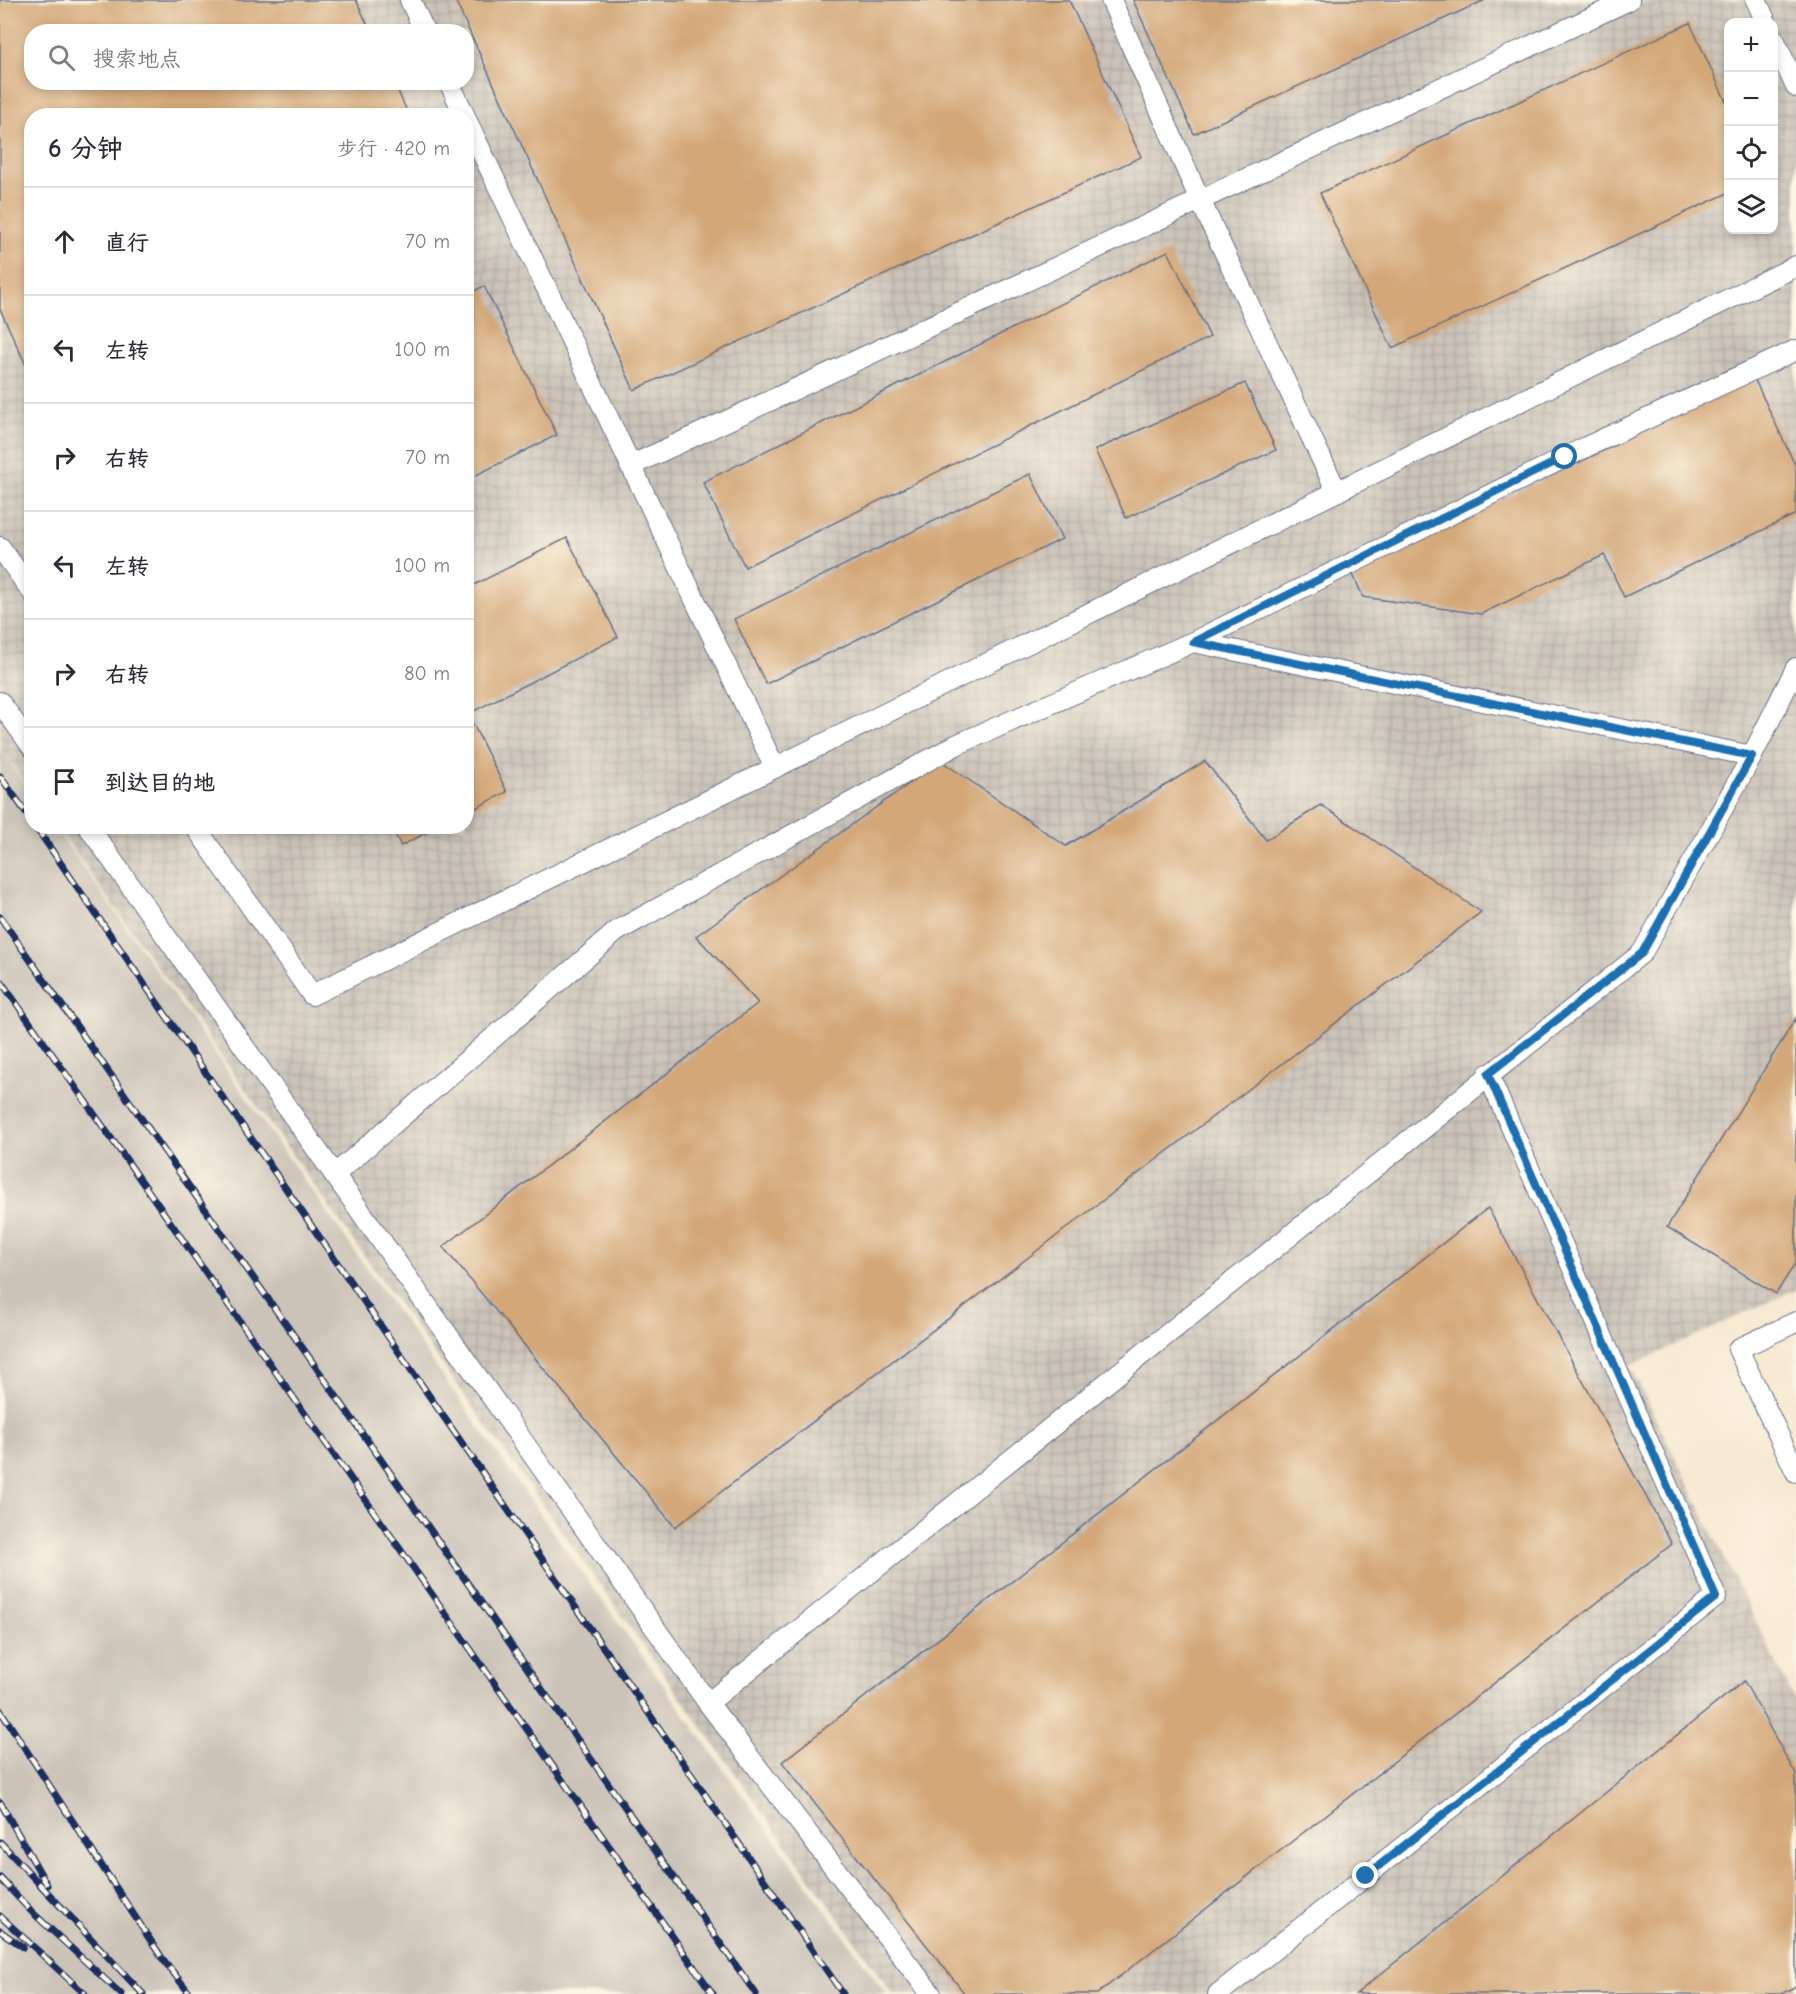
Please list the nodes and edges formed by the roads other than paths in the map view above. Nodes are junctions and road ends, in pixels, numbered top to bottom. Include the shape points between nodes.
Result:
1 (410, 0) edge
2 (1111, 0) edge
3 (1629, 0) edge
4 (1755, 0) edge
5 (1764, 18) edge
6 (421, 24) edge
7 (1778, 49) edge
8 (1796, 87) edge
9 (453, 90) edge
10 (462, 108) edge
11 (474, 134) edge
12 (1200, 200) junction
13 (1796, 266) edge
14 (1796, 350) edge
15 (630, 466) junction
16 (1337, 492) junction
17 (0, 547) edge
18 (24, 581) edge
19 (1193, 642) junction
20 (1796, 668) edge
21 (0, 702) edge
22 (24, 736) edge
23 (1752, 756) junction
24 (775, 768) junction
25 (94, 834) edge
26 (201, 834) edge
27 (1488, 1074) junction
28 (334, 1175) junction
29 (1796, 1322) edge
30 (1796, 1472) edge
31 (708, 1703) junction
32 (931, 1994) edge
33 (1218, 1994) edge

1 - 6 lane
2 - 12 lane
3 - 12 lane
4 - 5 lane
7 - 8 lane
9 - 10 lane
11 - 15 lane
12 - 15 lane
12 - 16 lane
13 - 16 lane
14 - 19 lane via 1586,447
15 - 24 lane
16 - 24 lane
17 - 18 lane
19 - 23 lane
19 - 28 lane via 956,745 617,931
20 - 23 lane
21 - 22 lane
23 - 27 lane via 1642,953
24 - 26 lane via 312,994
25 - 28 lane
27 - 31 lane
27 - 33 lane via 1716,1597
28 - 31 lane
29 - 30 lane via 1738,1349
31 - 32 lane

